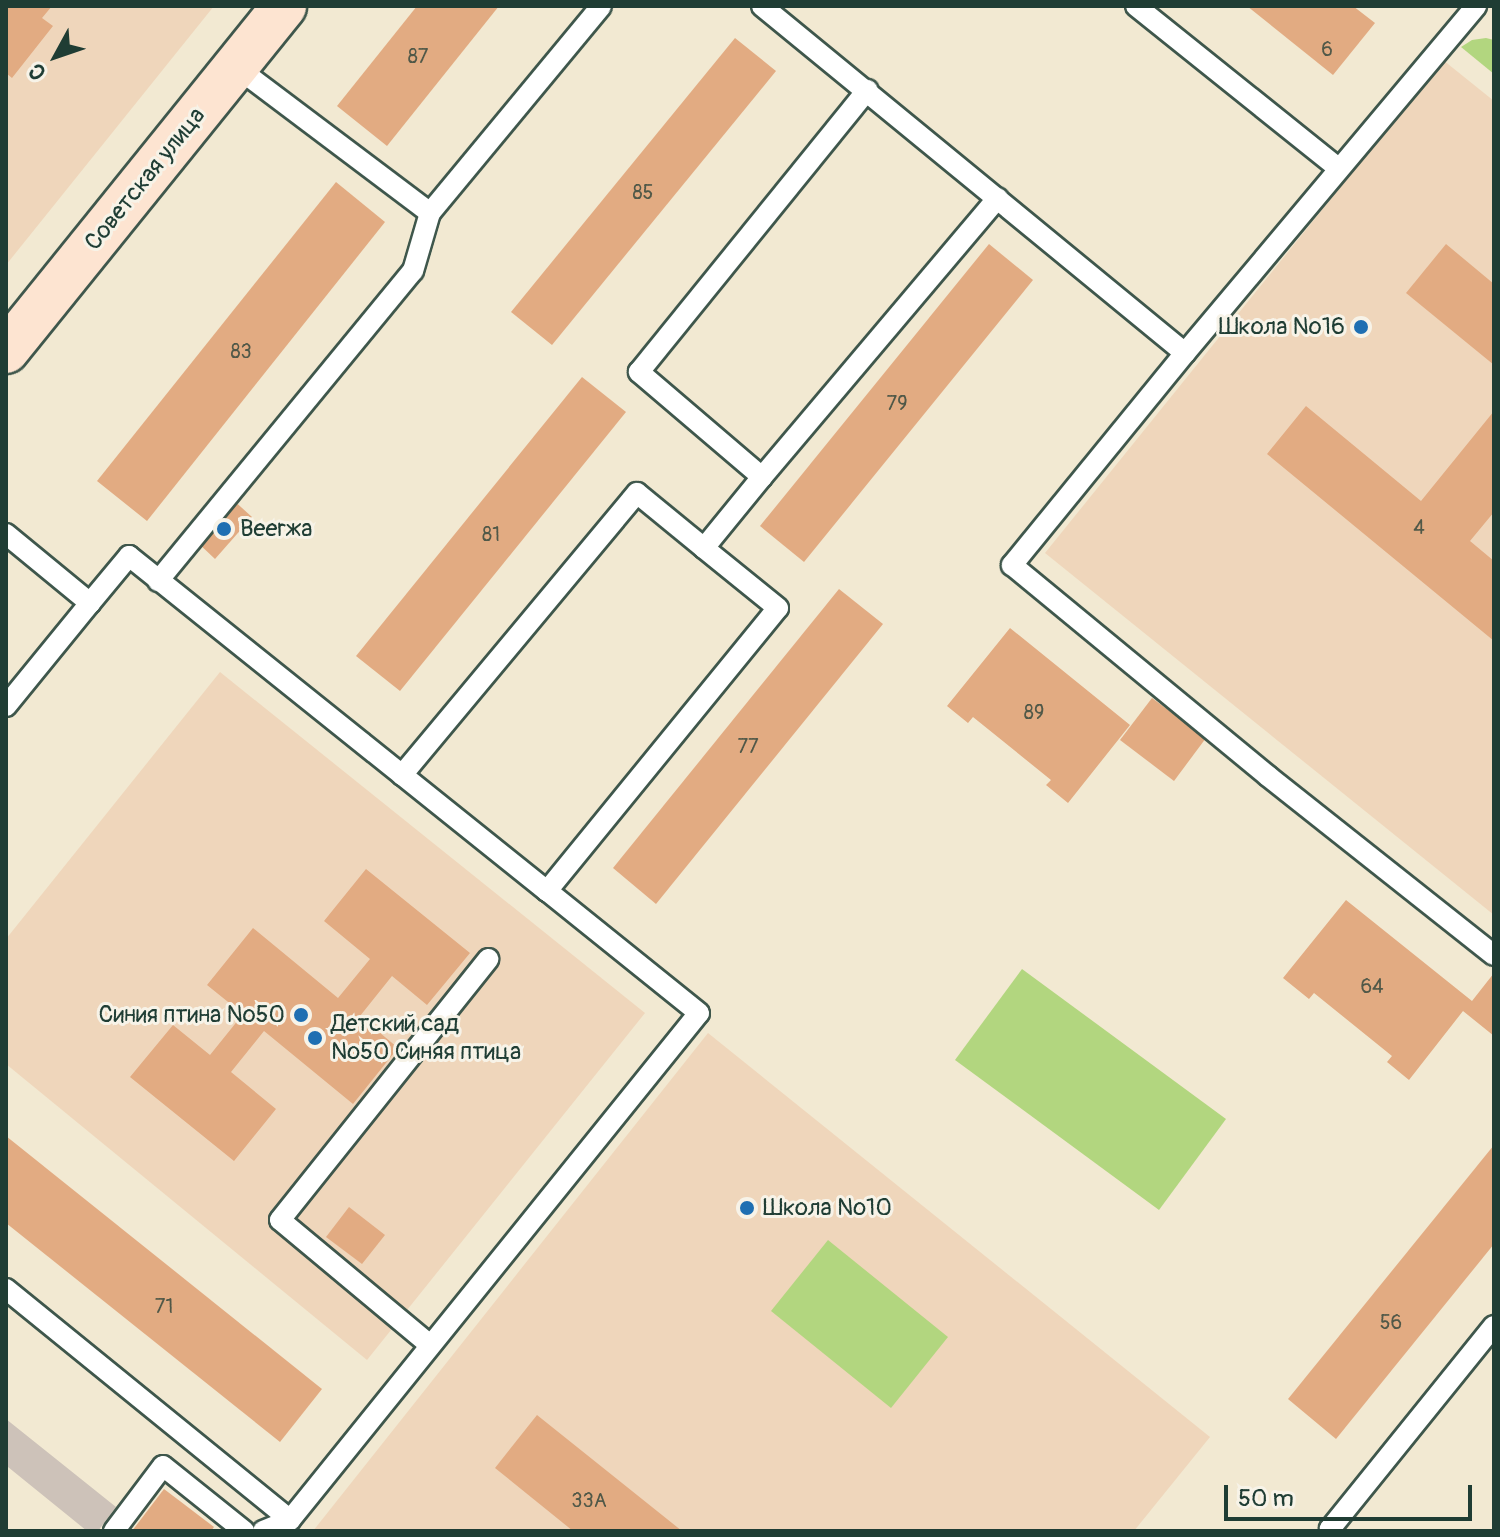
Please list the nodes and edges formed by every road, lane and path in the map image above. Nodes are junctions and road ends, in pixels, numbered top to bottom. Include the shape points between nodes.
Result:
1 (284, 6) edge
2 (601, 6) edge
3 (762, 6) edge
4 (1136, 6) edge
5 (1478, 6) edge
6 (1494, 17) edge
7 (235, 66) junction
8 (867, 90) junction
9 (1338, 168) junction
10 (998, 198) junction
11 (430, 213) junction
12 (6, 351) edge
13 (1185, 353) junction
14 (762, 477) junction
15 (6, 534) edge
16 (704, 548) junction
17 (158, 581) junction
18 (90, 603) junction
19 (6, 706) edge
20 (402, 775) junction
21 (547, 891) junction
22 (1494, 955) edge
23 (488, 959) dead end
24 (6, 1289) edge
25 (1494, 1326) edge
26 (430, 1345) junction
27 (290, 1520) junction
28 (114, 1531) edge
29 (244, 1531) edge
30 (263, 1531) edge
31 (1333, 1531) edge

1 - 7 main road, Советская улица
2 - 11 lane
3 - 8 lane
4 - 9 lane
5 - 6 lane
5 - 9 lane
7 - 11 lane
7 - 12 main road, Советская улица
8 - 10 lane
8 - 14 lane via 639,372
9 - 13 lane
10 - 13 lane
10 - 14 lane
11 - 17 lane via 413,271
13 - 22 lane via 1012,565
14 - 16 lane
15 - 18 lane
16 - 20 lane via 637,493
16 - 21 lane via 778,608
17 - 18 lane via 129,556
17 - 20 lane
18 - 19 lane
20 - 21 lane
21 - 26 lane via 699,1013
23 - 26 lane via 280,1220
24 - 27 lane
25 - 31 lane
26 - 27 lane
27 - 30 lane
28 - 29 lane via 163,1466

